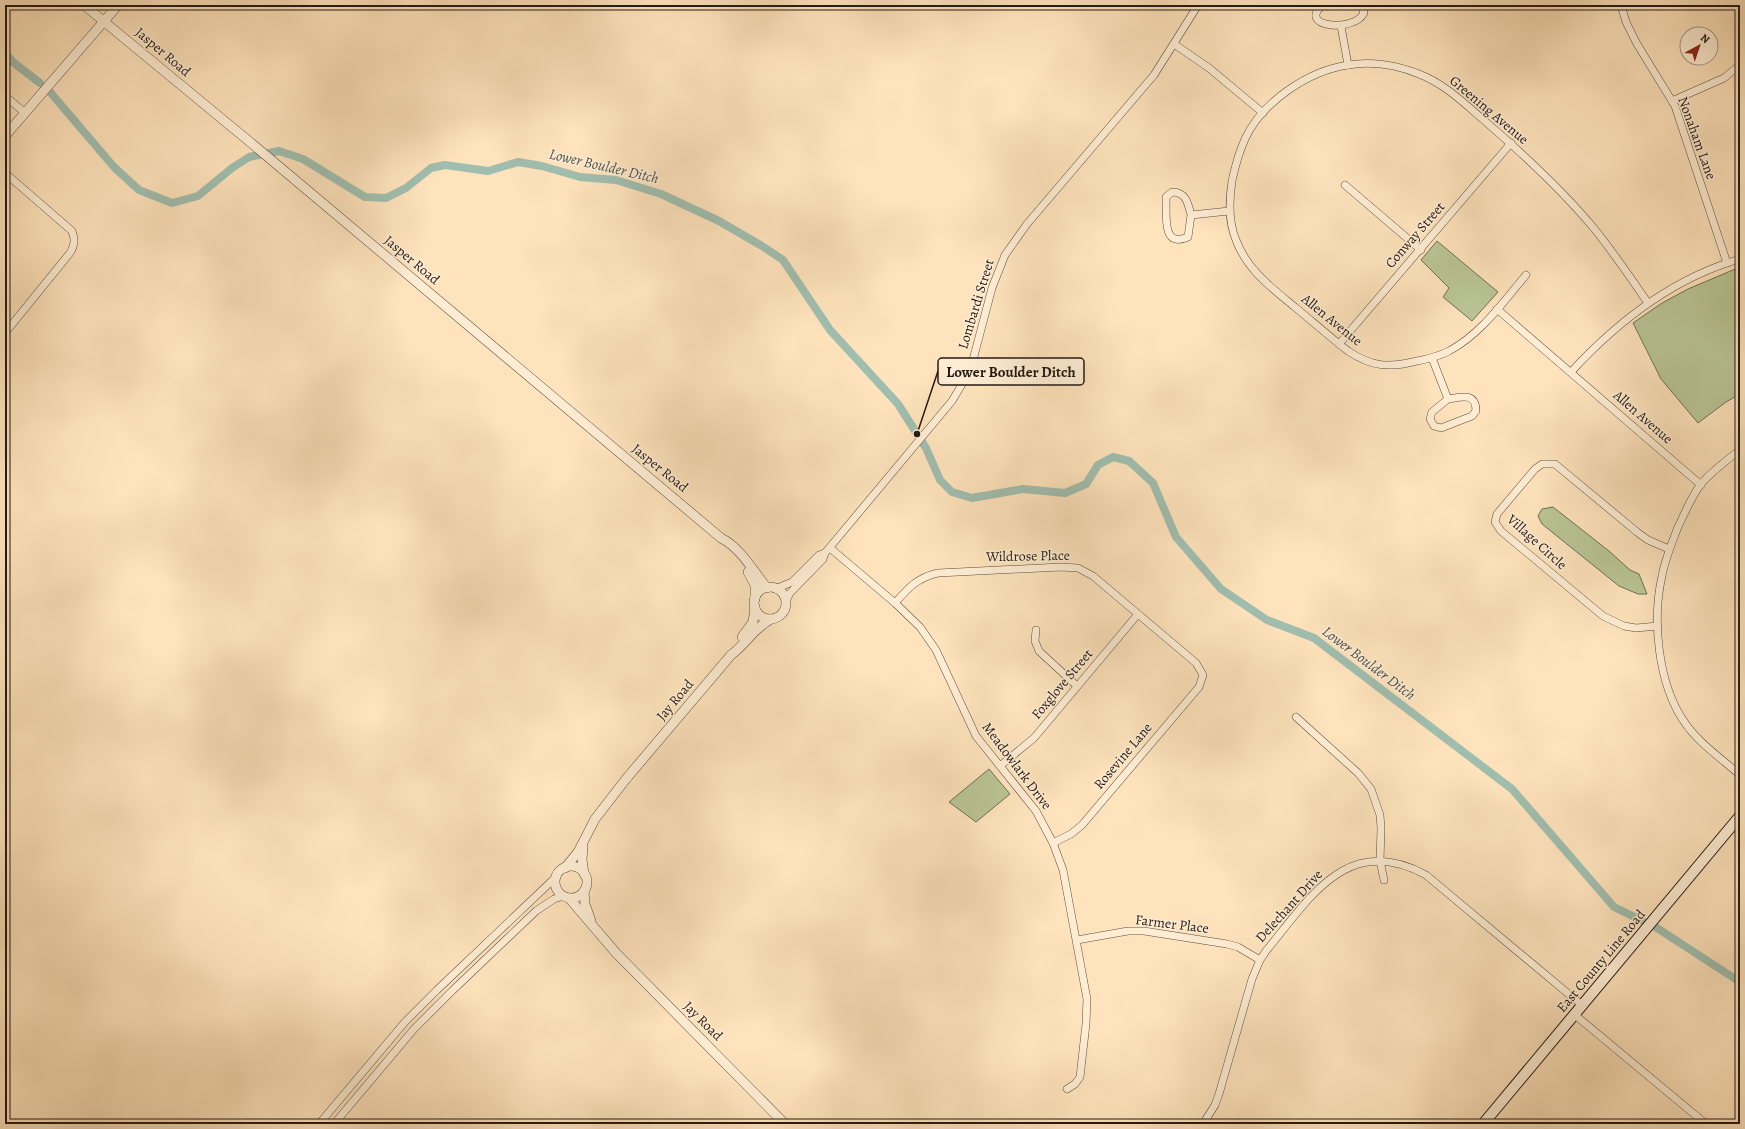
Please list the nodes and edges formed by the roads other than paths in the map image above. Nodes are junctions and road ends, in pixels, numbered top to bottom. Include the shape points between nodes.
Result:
1 (84, 5) edge
2 (118, 5) edge
3 (1198, 5) edge
4 (1323, 5) edge
5 (1361, 5) edge
6 (1621, 5) edge
7 (103, 21) junction
8 (1342, 26) junction
9 (1174, 44) junction
10 (1348, 65) junction
11 (1740, 65) edge
12 (5, 96) edge
13 (1672, 102) junction
14 (25, 113) junction
15 (1262, 113) junction
16 (5, 136) edge
17 (1511, 143) junction
18 (5, 173) edge
19 (1344, 185) dead end
20 (1229, 211) junction
21 (1191, 215) junction
22 (1421, 250) junction
23 (1740, 260) edge
24 (1727, 263) junction
25 (1526, 275) dead end
26 (1648, 303) junction
27 (1497, 309) junction
28 (5, 333) edge
29 (1339, 344) junction
30 (1432, 358) junction
31 (1572, 372) junction
32 (1448, 399) junction
33 (1740, 450) edge
34 (1701, 485) junction
35 (721, 538) junction
36 (1669, 549) junction
37 (827, 551) junction
38 (771, 588) junction
39 (786, 601) junction
40 (755, 603) junction
41 (895, 603) junction
42 (1138, 614) junction
43 (771, 619) junction
44 (1658, 626) junction
45 (1036, 630) dead end
46 (732, 655) junction
47 (1203, 675) joint
48 (1077, 686) junction
49 (1296, 717) dead end
50 (1000, 766) junction
51 (1740, 775) edge
52 (1740, 816) edge
53 (584, 841) junction
54 (1053, 843) junction
55 (1380, 861) junction
56 (565, 868) junction
57 (584, 874) junction
58 (556, 878) junction
59 (1384, 880) dead end
60 (584, 891) junction
61 (566, 897) junction
62 (602, 937) junction
63 (1077, 940) junction
64 (1260, 960) junction
65 (1582, 1006) junction
66 (1575, 1015) junction
67 (353, 1084) junction
68 (1067, 1089) dead end
69 (362, 1091) junction
70 (319, 1124) edge
71 (334, 1124) edge
72 (784, 1124) edge
73 (1203, 1124) edge
74 (1483, 1124) edge
75 (1706, 1124) edge

1 - 7 street, Jasper Road
2 - 7 street
3 - 9 street, Lombardi Street
4 - 8 street via 1317,10 1317,21 1324,25
5 - 8 street via 1364,13 1362,17
6 - 13 street, Nonaham Lane via 1636,44
7 - 14 street
7 - 35 street, Jasper Road
8 - 10 street
9 - 15 street via 1209,68
9 - 37 street, Lombardi Street via 1154,75 1011,245 998,270 968,372 952,400
10 - 15 street, Greening Avenue via 1322,72 1303,81 1280,96
10 - 17 street, Greening Avenue via 1392,66 1421,75 1444,87
11 - 13 street via 1724,78
12 - 14 street
13 - 24 street, Nonaham Lane
14 - 16 street
15 - 20 street, Allen Avenue via 1245,138 1235,168
17 - 22 street, Conway Street
17 - 26 street, Greening Avenue via 1564,195 1592,227
18 - 28 street via 72,231 74,238 74,246 70,253
19 - 22 street
20 - 21 street
20 - 29 street, Allen Avenue via 1235,239 1246,260 1262,280
21 - 21 street via 1184,196 1172,192 1166,197 1168,234 1172,239 1188,237
22 - 29 street, Conway Street
23 - 24 street
24 - 26 street via 1674,287
25 - 27 street
26 - 31 street via 1618,325
27 - 30 street, Allen Avenue via 1465,341
27 - 31 street, Allen Avenue
29 - 30 street, Allen Avenue via 1360,359 1374,364 1397,366
30 - 32 street
31 - 34 street, Allen Avenue
32 - 32 street via 1468,396 1476,405 1476,411 1472,416 1441,428 1434,426 1430,419 1432,412
33 - 34 street
34 - 36 street via 1688,505
35 - 38 street, Jasper Road via 738,551
35 - 40 street, Jasper Road via 752,579 756,591
36 - 44 street via 1660,589
36 - 44 street, Village Circle via 1636,532 1555,464 1542,464 1535,469 1497,514 1495,522 1501,531 1603,616 1624,626
37 - 38 street, Lombardi Street via 819,555 792,582
37 - 39 street, Lombardi Street
37 - 41 street, Meadowlark Drive
38 - 39 street via 782,593
38 - 40 street via 760,591
39 - 43 street via 782,613
40 - 43 street via 756,612 763,618
40 - 46 street, Jay Road via 753,622 734,648
41 - 42 street, Wildrose Place via 910,585 938,573 1061,567 1078,568 1093,576
41 - 50 street, Meadowlark Drive via 920,627 936,650 976,736
42 - 47 street, Wildrose Place via 1196,663
42 - 48 street, Foxglove Street
43 - 46 street, Jay Road via 756,629
44 - 51 street via 1662,665 1670,694 1683,720 1700,740
45 - 48 street via 1035,641 1039,651
46 - 53 street, Jay Road via 626,779 595,819
47 - 54 street, Rosevine Lane via 1199,686 1082,825
48 - 50 street, Foxglove Street via 1034,738
49 - 55 street via 1358,773 1371,789 1380,821
50 - 54 street, Meadowlark Drive via 1036,811
52 - 65 main road, East County Line Road
53 - 56 street, Jay Road
53 - 57 street, Jay Road
54 - 63 street, Meadowlark Drive via 1063,870
55 - 59 street
55 - 64 street, Delechant Drive via 1360,864 1329,878
55 - 65 street, Delechant Drive via 1405,864 1426,874
56 - 57 street via 574,867
56 - 58 street
57 - 60 street
58 - 61 street via 558,891
58 - 67 street via 405,1022
60 - 61 street via 577,896
60 - 62 street, Jay Road via 586,909
61 - 62 street, Jay Road
61 - 69 street via 554,899 536,911 414,1029
62 - 72 street, Jay Road
63 - 64 street, Farmer Place via 1128,930 1144,931 1227,944
63 - 68 street, Meadowlark Drive via 1087,999 1086,1024 1080,1077
64 - 73 street, Delechant Drive via 1252,979 1219,1094
65 - 66 main road, East County Line Road
66 - 74 main road, East County Line Road
66 - 75 street
67 - 69 street
67 - 70 street
69 - 71 street

